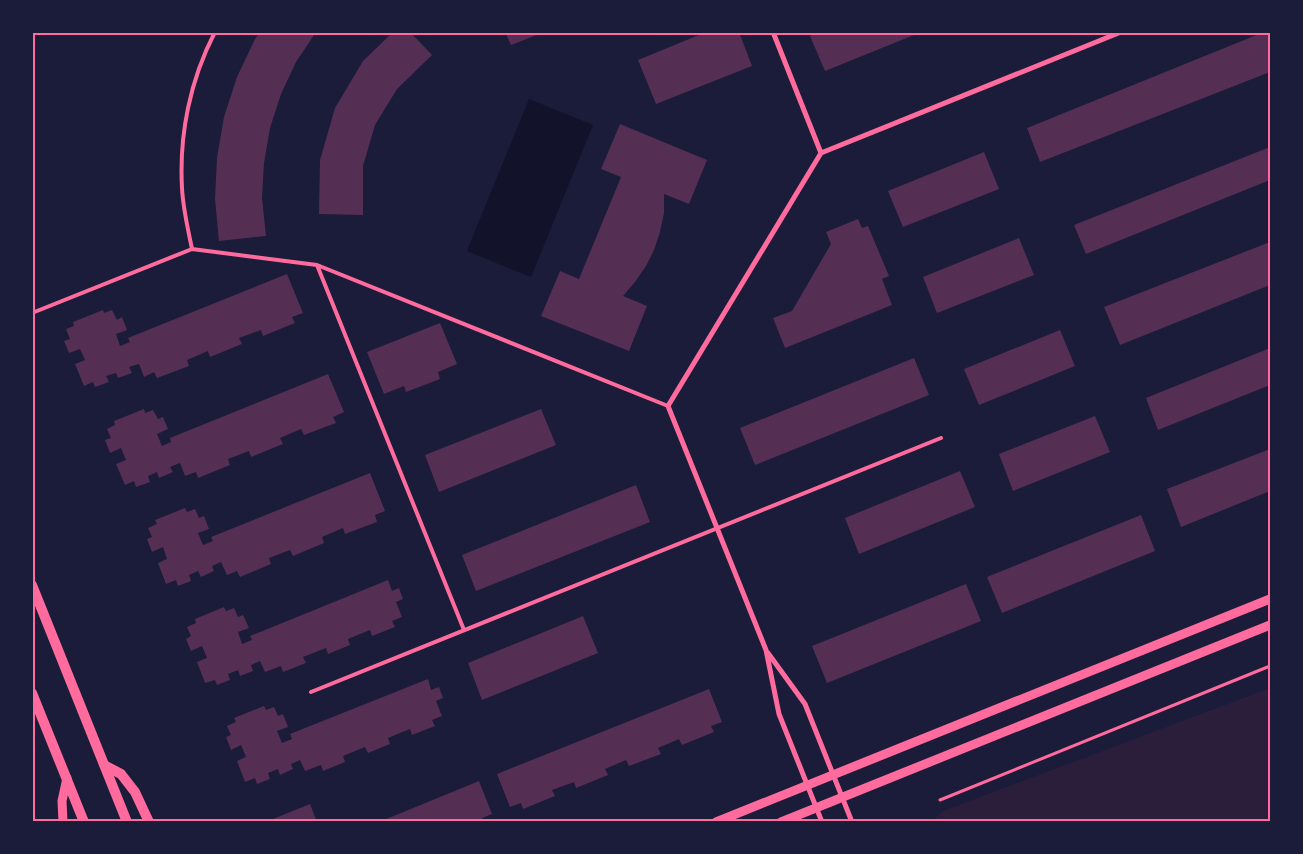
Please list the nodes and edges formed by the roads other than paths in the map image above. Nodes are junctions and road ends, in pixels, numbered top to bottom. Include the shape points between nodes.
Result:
1 (215, 32) edge
2 (774, 32) edge
3 (1122, 32) edge
4 (821, 153) junction
5 (192, 249) junction
6 (317, 265) junction
7 (32, 313) edge
8 (668, 406) junction
9 (941, 438) dead end
10 (717, 528) junction
11 (32, 585) edge
12 (1270, 599) edge
13 (1270, 625) edge
14 (464, 630) junction
15 (766, 650) junction
16 (311, 692) dead end
17 (32, 693) edge
18 (104, 765) junction
19 (833, 775) junction
20 (67, 778) junction
21 (808, 785) junction
22 (842, 797) junction
23 (817, 807) junction
24 (62, 822) edge
25 (84, 822) edge
26 (127, 822) edge
27 (149, 822) edge
28 (716, 822) edge
29 (782, 822) edge
30 (822, 822) edge
31 (852, 822) edge

1 - 5 lane via 190,97 185,128 182,189
2 - 4 street
3 - 4 street
4 - 8 street
5 - 6 lane
5 - 7 lane
6 - 8 lane
6 - 14 lane
8 - 10 street
9 - 10 lane
10 - 14 lane
10 - 15 street
11 - 18 main road
12 - 19 street
13 - 22 street
14 - 16 lane
15 - 19 street via 805,704
15 - 21 street via 779,714
17 - 20 main road
18 - 26 main road
18 - 27 main road via 126,780
19 - 21 street
19 - 22 street
20 - 24 street
20 - 25 main road
21 - 23 street
21 - 28 street
22 - 23 street
22 - 31 street
23 - 29 street
23 - 30 street

